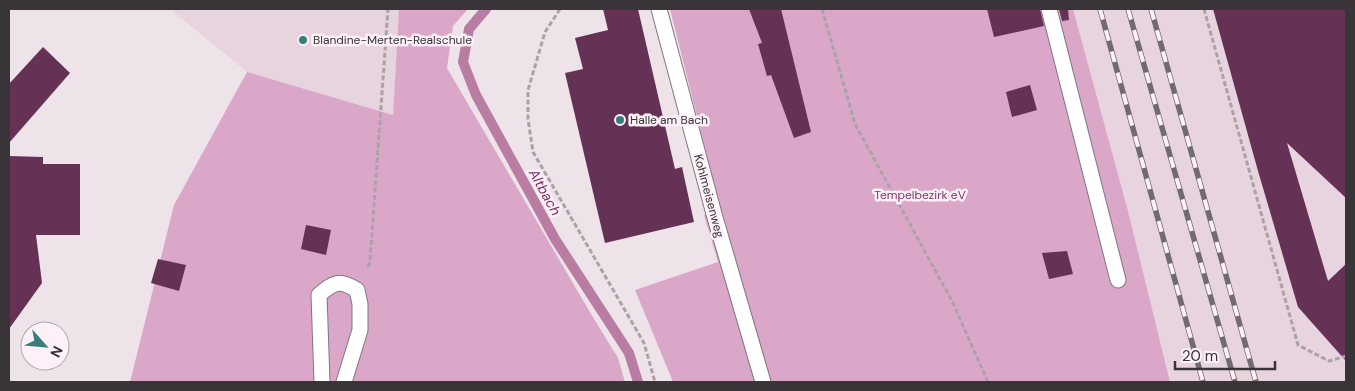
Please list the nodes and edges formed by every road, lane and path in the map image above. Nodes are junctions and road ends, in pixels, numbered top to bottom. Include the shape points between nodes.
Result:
1 (388, 9) edge
2 (560, 9) edge
3 (659, 9) edge
4 (822, 9) edge
5 (1049, 9) edge
6 (1204, 9) edge
7 (1118, 280) dead end
8 (357, 290) junction
9 (1346, 356) edge
10 (322, 382) edge
11 (344, 382) edge
12 (655, 382) edge
13 (763, 382) edge
14 (988, 382) edge

1 - 8 path via 370,262
2 - 12 path via 544,32 528,90 533,152 644,343
3 - 13 lane, Kohlmeisenweg
4 - 14 path via 855,124 952,301
5 - 7 lane
6 - 9 path via 1298,345 1328,361
8 - 10 lane via 345,283 331,284 319,295
8 - 11 lane via 360,330

